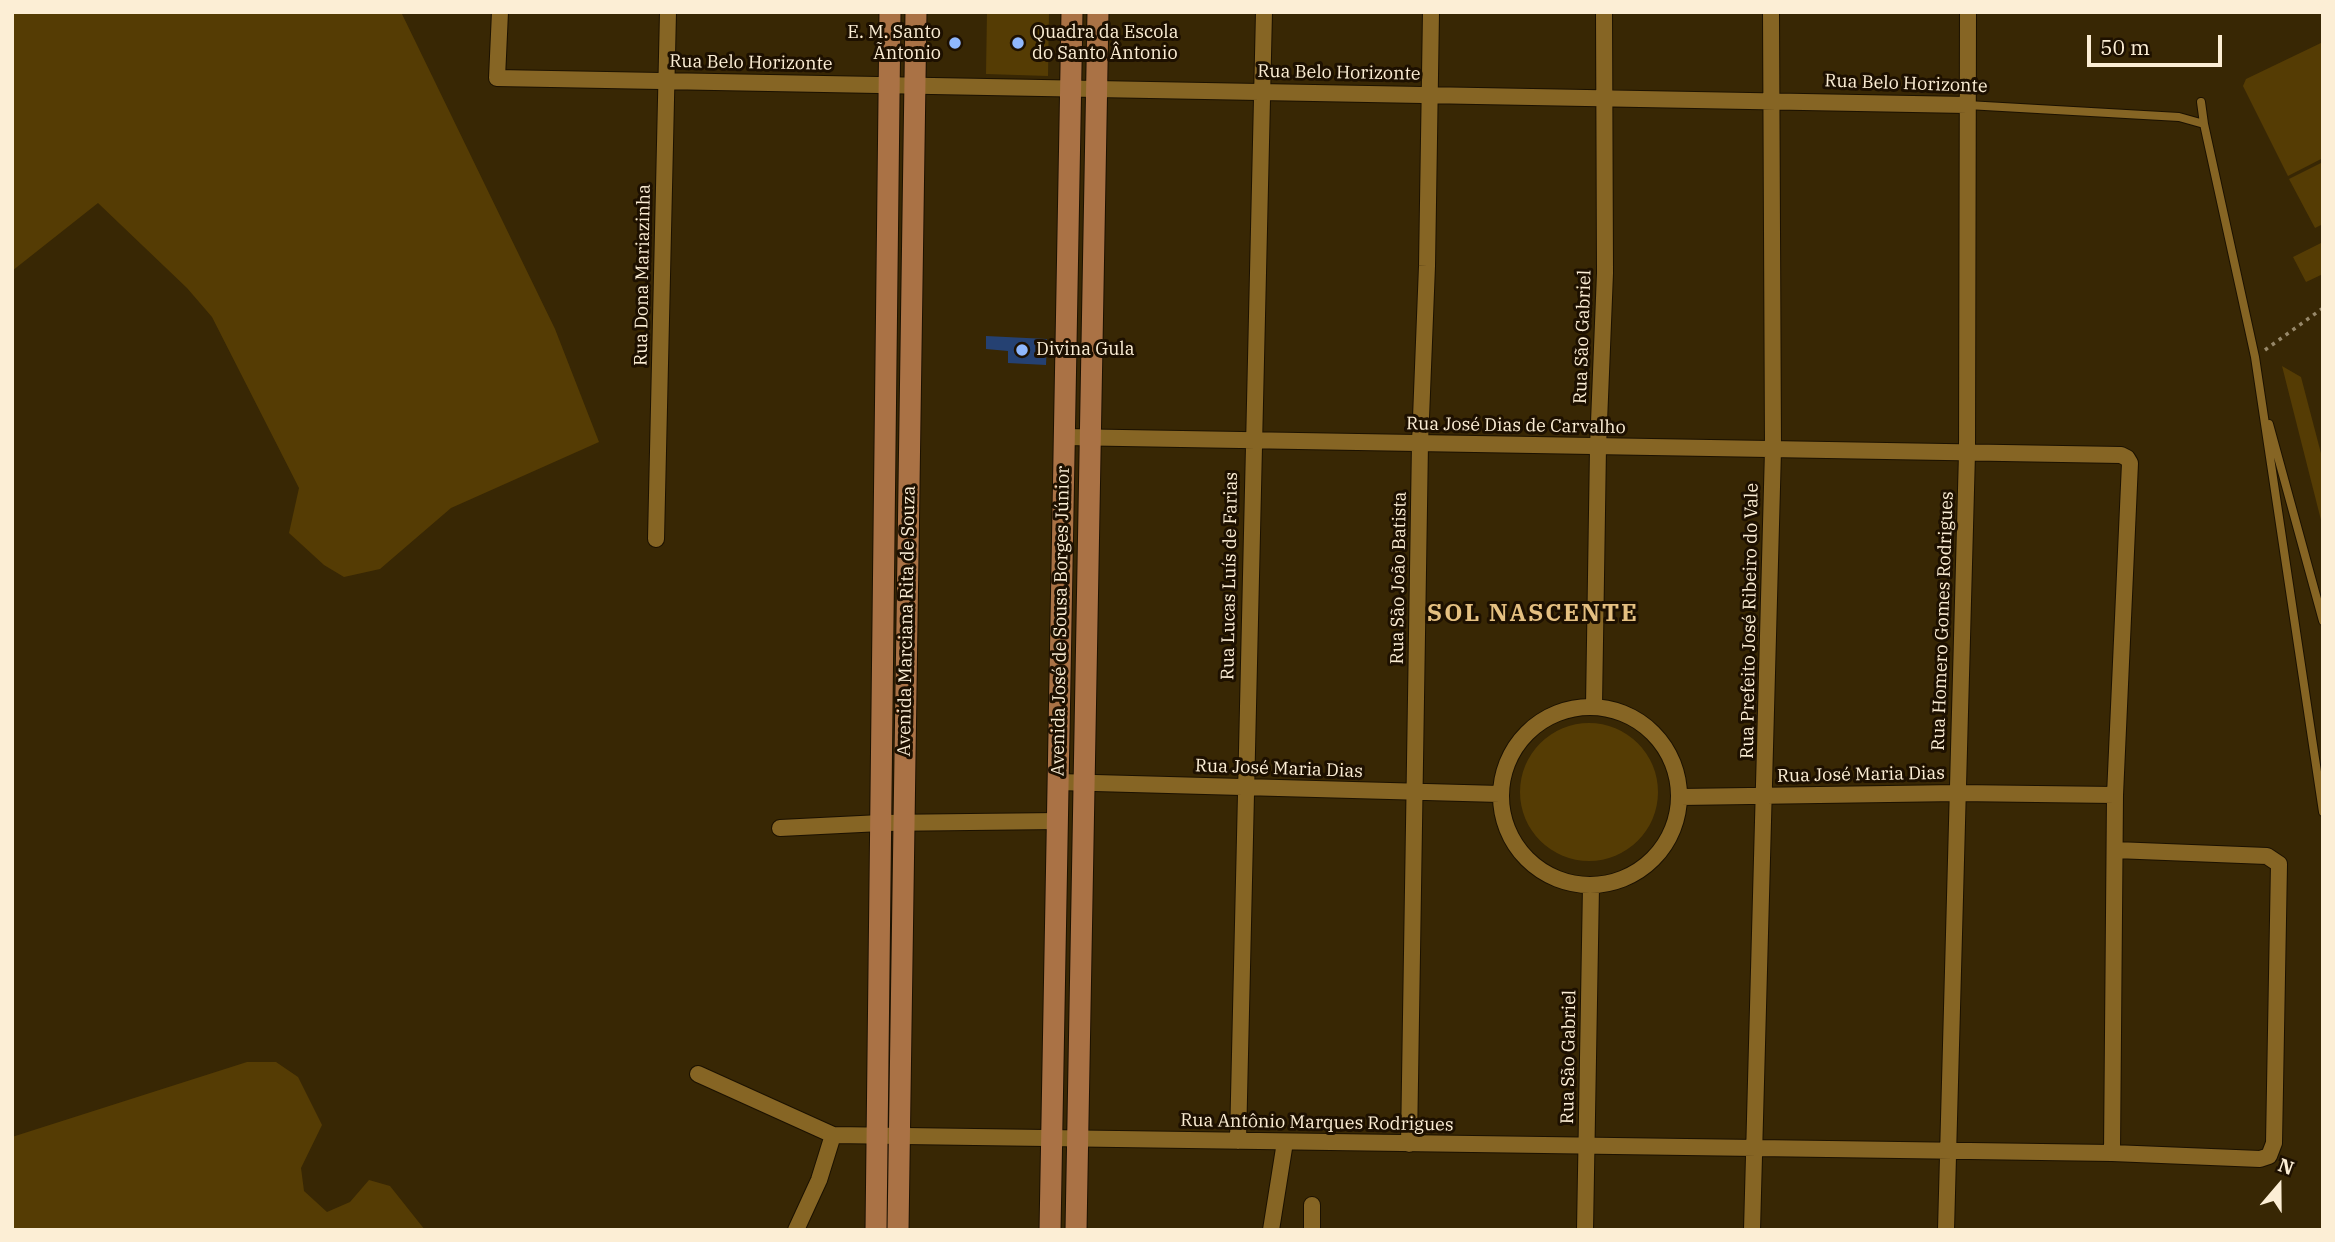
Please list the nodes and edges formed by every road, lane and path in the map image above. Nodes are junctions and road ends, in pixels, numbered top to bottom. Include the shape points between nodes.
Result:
1 (500, 12) edge
2 (668, 12) edge
3 (890, 12) edge
4 (916, 12) edge
5 (1072, 12) edge
6 (1098, 12) edge
7 (1264, 12) edge
8 (1431, 12) edge
9 (1604, 12) edge
10 (1771, 12) edge
11 (1968, 12) edge
12 (666, 81) junction
13 (889, 85) junction
14 (914, 85) junction
15 (1070, 88) junction
16 (1096, 88) junction
17 (1263, 91) junction
18 (1430, 94) junction
19 (1604, 97) junction
20 (1771, 100) junction
21 (2201, 102) dead end
22 (1968, 105) junction
23 (2204, 124) junction
24 (2323, 308) edge
25 (2255, 358) junction
26 (2260, 389) junction
27 (1064, 438) junction
28 (1090, 438) junction
29 (1252, 441) junction
30 (1420, 443) junction
31 (1598, 447) junction
32 (1773, 450) junction
33 (1967, 453) junction
34 (656, 539) dead end
35 (2323, 621) edge
36 (1594, 706) junction
37 (1058, 782) junction
38 (1084, 782) junction
39 (1245, 787) junction
40 (1415, 792) junction
41 (1958, 793) junction
42 (1500, 794) junction
43 (1765, 795) junction
44 (2115, 795) junction
45 (1681, 797) junction
46 (2323, 812) edge
47 (1059, 821) junction
48 (881, 823) junction
49 (904, 823) junction
50 (780, 828) dead end
51 (2115, 850) junction
52 (1591, 886) junction
53 (698, 1074) dead end
54 (833, 1135) junction
55 (877, 1135) junction
56 (900, 1136) junction
57 (1052, 1138) junction
58 (1078, 1138) junction
59 (1238, 1141) junction
60 (1285, 1142) junction
61 (1409, 1144) junction
62 (1587, 1147) junction
63 (1755, 1149) junction
64 (1948, 1153) junction
65 (2112, 1153) junction
66 (1312, 1205) dead end
67 (796, 1230) edge
68 (876, 1230) edge
69 (898, 1230) edge
70 (1050, 1230) edge
71 (1076, 1230) edge
72 (1271, 1230) edge
73 (1312, 1230) edge
74 (1585, 1230) edge
75 (1752, 1230) edge
76 (1946, 1230) edge

1 - 12 street, Rua Belo Horizonte via 497,78
2 - 12 street, Rua Dona Mariazinha
3 - 13 street, Avenida Marciana Rita de Souza
4 - 14 street, Avenida Marciana Rita de Souza
5 - 15 street, Avenida José de Sousa Borges Júnior
6 - 16 street, Avenida José de Sousa Borges Júnior
7 - 17 street, Rua Lucas Luís de Farias
8 - 18 street, Rua São João Batista
9 - 19 street, Rua São Gabriel
10 - 20 street, Rua Prefeito José Ribeiro do Vale
11 - 22 street, Rua Homero Gomes Rodrigues
12 - 13 street, Rua Belo Horizonte
12 - 34 street, Rua Dona Mariazinha
13 - 14 street, Rua Belo Horizonte
13 - 48 street, Avenida Marciana Rita de Souza
14 - 15 street, Rua Belo Horizonte
14 - 49 street, Avenida Marciana Rita de Souza
15 - 16 street, Rua Belo Horizonte
15 - 27 street, Avenida José de Sousa Borges Júnior
16 - 17 street, Rua Belo Horizonte
16 - 28 street, Avenida José de Sousa Borges Júnior
17 - 18 street, Rua Belo Horizonte
17 - 29 street, Rua Lucas Luís de Farias
18 - 19 street, Rua Belo Horizonte
18 - 30 street, Rua São João Batista
19 - 20 street, Rua Belo Horizonte
19 - 31 street, Rua São Gabriel via 1605,272
20 - 22 street, Rua Belo Horizonte
20 - 32 street, Rua Prefeito José Ribeiro do Vale
21 - 23 lane
22 - 23 lane, Rua Belo Horizonte via 2179,117
22 - 33 street, Rua Homero Gomes Rodrigues
23 - 25 lane
24 - 25 path
25 - 26 lane
26 - 35 lane
26 - 46 lane
27 - 28 street, Rua José Dias de Carvalho
27 - 37 street, Avenida José de Sousa Borges Júnior
28 - 29 street, Rua José Dias de Carvalho
28 - 38 street, Avenida José de Sousa Borges Júnior
29 - 30 street, Rua José Dias de Carvalho
29 - 39 street, Rua Lucas Luís de Farias
30 - 31 street, Rua José Dias de Carvalho
30 - 40 street, Rua São João Batista
31 - 32 street, Rua José Dias de Carvalho
31 - 36 street, Rua São Gabriel
32 - 33 street, Rua José Dias de Carvalho
32 - 43 street, Rua Prefeito José Ribeiro do Vale
33 - 41 street, Rua Homero Gomes Rodrigues
33 - 44 street, Rua José Dias de Carvalho via 2122,455 2130,463
36 - 42 street via 1566,709 1539,721 1514,749 1505,766
36 - 45 street via 1621,711 1646,725 1664,745 1676,769
37 - 38 street, Rua José Maria Dias
37 - 47 street, Avenida José de Sousa Borges Júnior
38 - 39 street, Rua José Maria Dias
38 - 58 street, Avenida José de Sousa Borges Júnior
39 - 40 street, Rua José Maria Dias
39 - 59 street, Rua Lucas Luís de Farias
40 - 42 street, Rua José Maria Dias
40 - 61 street, Rua São João Batista
41 - 43 street, Rua José Maria Dias
41 - 44 street, Rua José Maria Dias
41 - 64 street, Rua Homero Gomes Rodrigues
42 - 52 street via 1504,823 1517,848 1537,868 1563,881
43 - 45 street, Rua José Maria Dias
43 - 63 street, Rua Prefeito José Ribeiro do Vale
44 - 51 street, Rua José Dias de Carvalho
45 - 52 street via 1670,836 1644,868 1619,881
47 - 49 street
47 - 57 street, Avenida José de Sousa Borges Júnior
48 - 49 street
48 - 50 street
48 - 55 street, Avenida Marciana Rita de Souza
49 - 56 street, Avenida Marciana Rita de Souza
51 - 65 street, Rua José Dias de Carvalho
51 - 65 street, Rua Antônio Marques Rodrigues via 2267,856 2279,864 2281,872 2273,1150 2260,1160
52 - 62 street, Rua São Gabriel
53 - 54 street, Rua Antônio Marques Rodrigues
54 - 55 street, Rua Antônio Marques Rodrigues
54 - 67 street via 820,1180
55 - 56 street, Rua Antônio Marques Rodrigues
55 - 68 street, Avenida Marciana Rita de Souza
56 - 57 street, Rua Antônio Marques Rodrigues
56 - 69 street, Avenida Marciana Rita de Souza
57 - 58 street, Rua Antônio Marques Rodrigues
57 - 70 street, Avenida José de Sousa Borges Júnior
58 - 59 street, Rua Antônio Marques Rodrigues
58 - 71 street, Avenida José de Sousa Borges Júnior
59 - 60 street, Rua Antônio Marques Rodrigues
60 - 61 street, Rua Antônio Marques Rodrigues
60 - 72 street
61 - 62 street, Rua Antônio Marques Rodrigues
62 - 63 street, Rua Antônio Marques Rodrigues
62 - 74 street, Rua São Gabriel
63 - 64 street, Rua Antônio Marques Rodrigues
63 - 75 street, Rua Prefeito José Ribeiro do Vale
64 - 65 street, Rua Antônio Marques Rodrigues
64 - 76 street, Rua Homero Gomes Rodrigues
66 - 73 street

